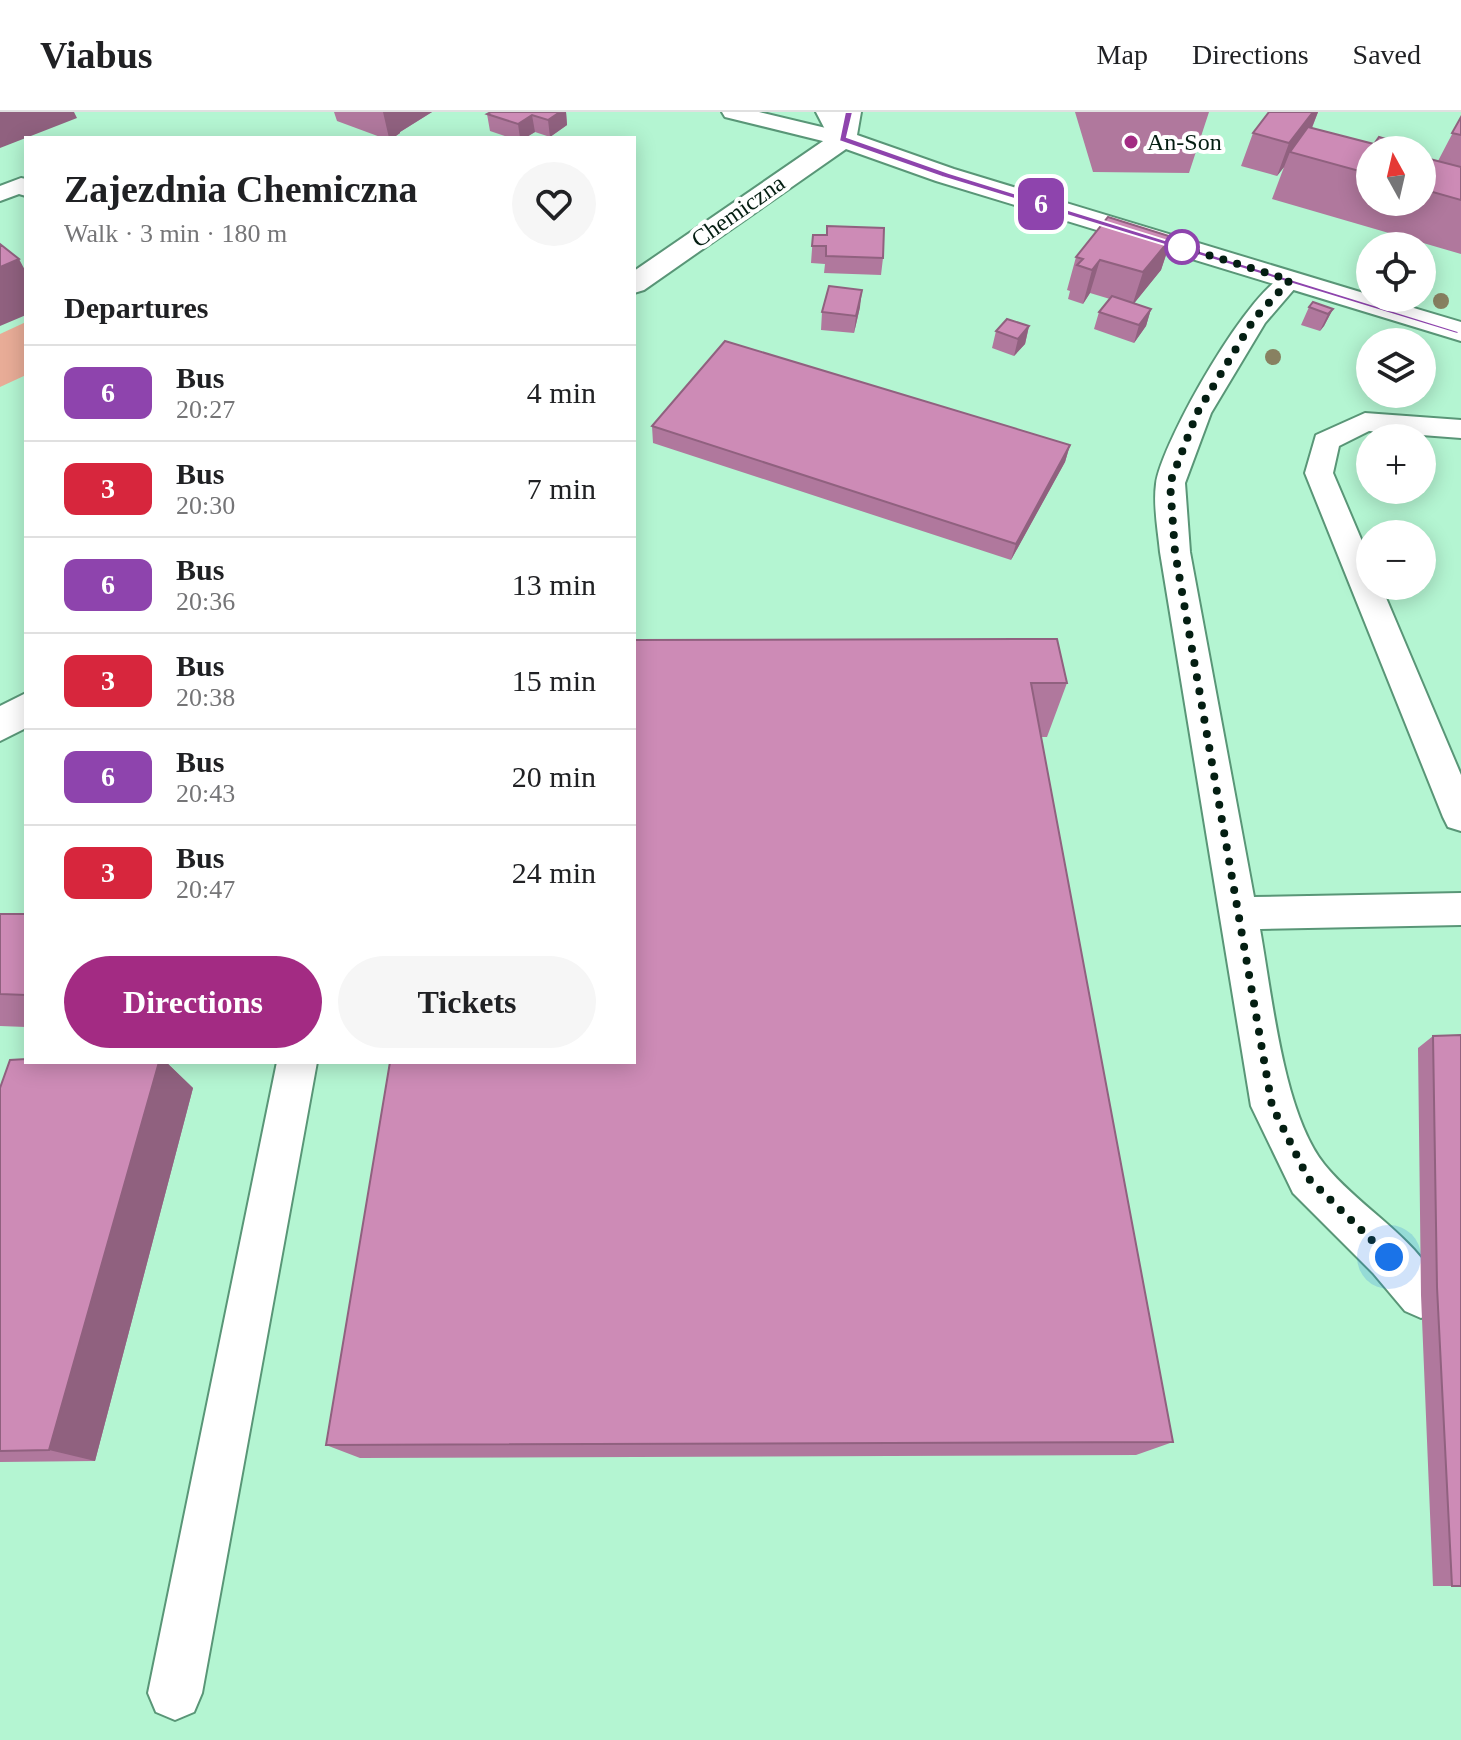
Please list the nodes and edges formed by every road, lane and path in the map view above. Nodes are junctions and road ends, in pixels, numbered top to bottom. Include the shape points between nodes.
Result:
1 (733, 112) edge
2 (828, 112) edge
3 (846, 125) edge
4 (24, 187) edge
5 (0, 194) edge
6 (1290, 280) junction
7 (636, 282) edge
8 (1461, 332) edge
9 (1461, 429) edge
10 (24, 709) edge
11 (0, 726) edge
12 (1461, 817) edge
13 (1461, 909) edge
14 (1239, 913) junction
15 (297, 1064) edge
16 (1421, 1295) dead end
17 (175, 1693) dead end

1 - 3 lane
2 - 3 street
3 - 6 street via 945,175
3 - 7 street, Chemiczna
4 - 5 lane
6 - 8 street
6 - 14 lane via 1254,319 1224,365 1197,413 1170,483 1175,552
9 - 12 lane via 1365,422 1326,441 1319,473
10 - 11 street
13 - 14 lane
14 - 16 lane via 1272,1106 1308,1178
15 - 17 lane

